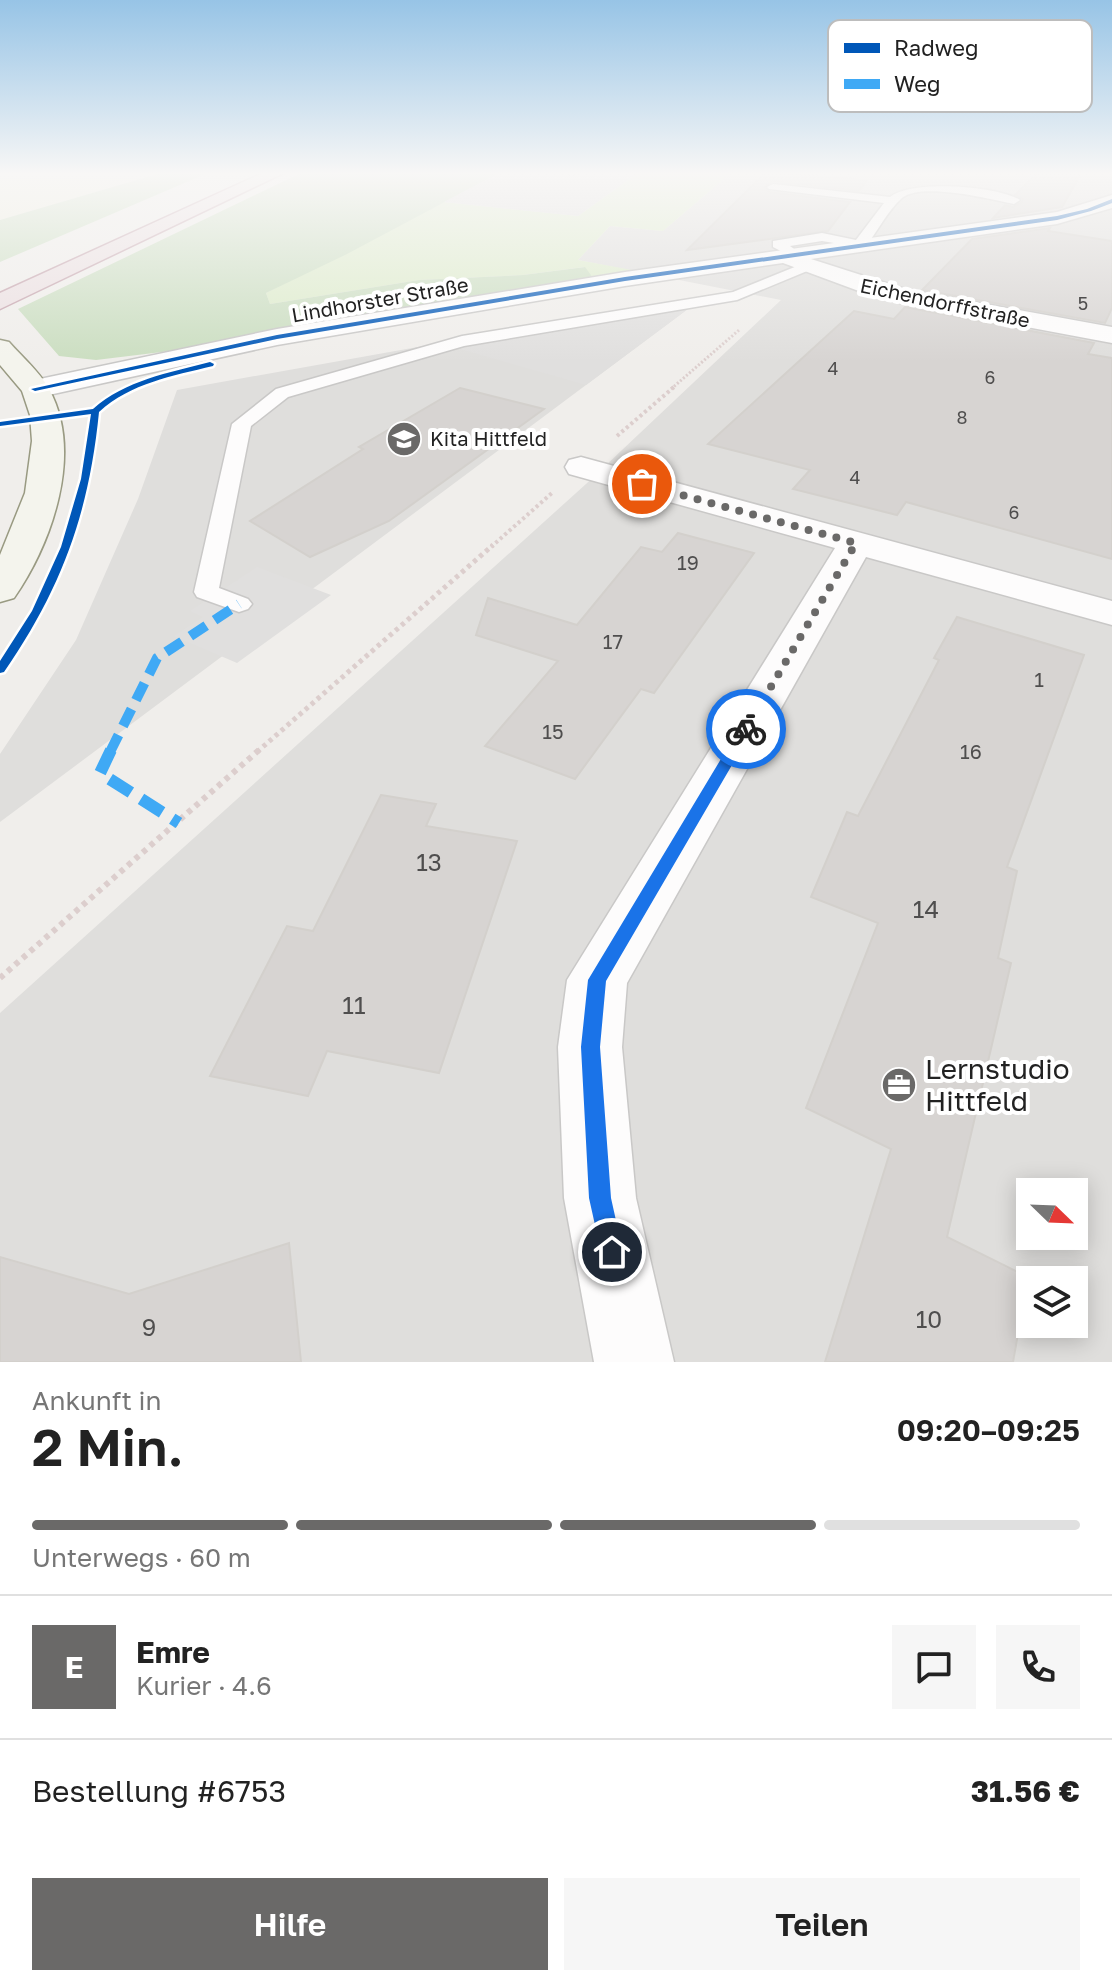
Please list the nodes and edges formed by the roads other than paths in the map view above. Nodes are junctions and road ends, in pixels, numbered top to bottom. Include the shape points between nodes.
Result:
1 (142, 236) edge
2 (867, 236) edge
3 (928, 236) edge
4 (859, 245) junction
5 (795, 258) junction
6 (0, 302) edge
7 (1112, 335) edge
8 (0, 348) edge
9 (35, 389) junction
10 (581, 467) road end
11 (856, 543) junction
12 (0, 590) edge
13 (239, 604) dead end
14 (1112, 613) edge
15 (634, 1362) edge

1 - 6 highway
2 - 4 lane
3 - 4 street, Lindhorster Straße
4 - 5 street, Lindhorster Straße
5 - 7 street, Eichendorffstraße via 899,297
5 - 9 street, Lindhorster Straße via 277,337
5 - 13 lane via 737,296 462,341 282,393 242,424 213,549 206,592
8 - 9 main road
9 - 12 main road via 48,428 45,481 29,531
10 - 11 street
11 - 14 street
11 - 15 street via 597,980 590,1047 600,1198

